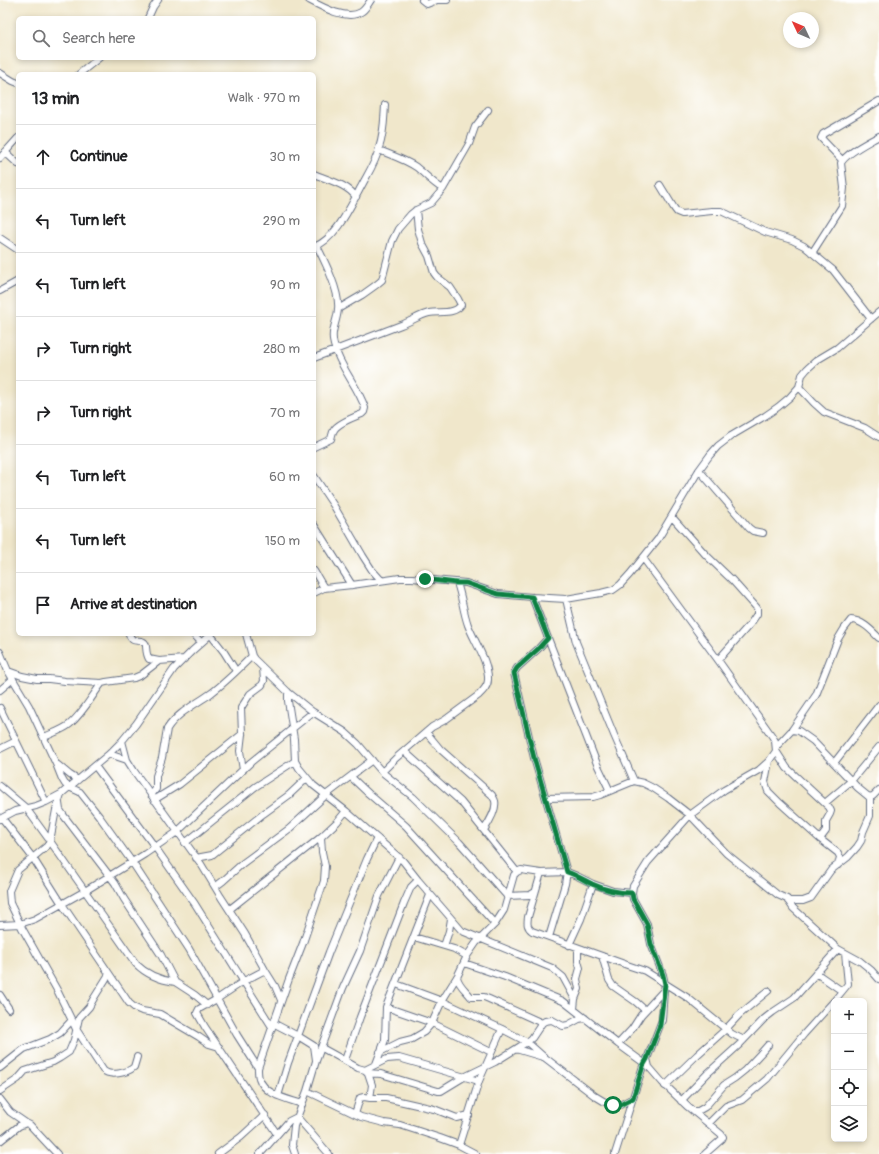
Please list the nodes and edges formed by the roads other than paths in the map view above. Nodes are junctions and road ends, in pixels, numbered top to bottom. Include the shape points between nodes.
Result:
1 (158, 0) edge
2 (309, 0) edge
3 (371, 0) edge
4 (422, 0) edge
5 (447, 0) edge
6 (319, 2) edge
7 (149, 16) edge
8 (96, 60) edge
9 (82, 72) edge
10 (0, 73) edge
11 (16, 82) edge
12 (879, 101) edge
13 (385, 105) dead end
14 (488, 110) dead end
15 (879, 136) edge
16 (16, 140) edge
17 (379, 150) junction
18 (5, 152) junction
19 (0, 158) edge
20 (842, 160) junction
21 (16, 162) edge
22 (316, 175) edge
23 (660, 185) dead end
24 (443, 189) junction
25 (356, 197) junction
26 (416, 210) junction
27 (0, 238) edge
28 (316, 246) edge
29 (16, 249) edge
30 (316, 249) edge
31 (812, 252) junction
32 (16, 282) edge
33 (0, 291) edge
34 (338, 309) junction
35 (879, 312) edge
36 (872, 319) junction
37 (335, 350) junction
38 (316, 357) edge
39 (799, 386) junction
40 (879, 437) edge
41 (316, 446) edge
42 (699, 470) junction
43 (316, 479) edge
44 (672, 517) junction
45 (316, 528) edge
46 (763, 533) dead end
47 (643, 558) junction
48 (316, 574) edge
49 (381, 580) junction
50 (456, 583) junction
51 (352, 585) junction
52 (324, 588) junction
53 (316, 592) edge
54 (532, 597) junction
55 (566, 599) junction
56 (129, 636) edge
57 (196, 636) edge
58 (208, 636) edge
59 (212, 636) edge
60 (247, 636) edge
61 (548, 638) junction
62 (879, 638) edge
63 (201, 642) junction
64 (0, 652) edge
65 (252, 656) junction
66 (184, 659) junction
67 (718, 660) junction
68 (159, 661) junction
69 (263, 668) junction
70 (8, 671) junction
71 (236, 671) junction
72 (13, 679) junction
73 (102, 683) junction
74 (0, 690) edge
75 (288, 692) junction
76 (879, 705) edge
77 (0, 708) edge
78 (313, 712) junction
79 (293, 728) junction
80 (792, 730) junction
81 (426, 732) junction
82 (242, 734) junction
83 (44, 737) junction
84 (16, 741) junction
85 (122, 741) junction
86 (879, 747) edge
87 (0, 749) edge
88 (776, 749) junction
89 (404, 751) junction
90 (109, 754) junction
91 (127, 760) junction
92 (372, 760) junction
93 (295, 761) junction
94 (769, 761) junction
95 (834, 763) junction
96 (56, 764) junction
97 (95, 766) junction
98 (243, 770) junction
99 (382, 772) junction
100 (351, 777) junction
101 (307, 778) junction
102 (79, 779) junction
103 (851, 780) junction
104 (634, 781) junction
105 (0, 786) edge
106 (69, 787) junction
107 (879, 790) edge
108 (610, 791) junction
109 (80, 792) junction
110 (60, 794) junction
111 (326, 795) junction
112 (153, 797) junction
113 (870, 797) junction
114 (546, 798) junction
115 (58, 801) junction
116 (46, 802) junction
117 (825, 803) junction
118 (26, 808) junction
119 (346, 811) junction
120 (690, 816) junction
121 (1, 818) edge
122 (484, 830) junction
123 (177, 832) junction
124 (321, 837) junction
125 (377, 838) junction
126 (820, 839) junction
127 (50, 841) junction
128 (185, 843) junction
129 (155, 847) junction
130 (399, 857) junction
131 (33, 858) junction
132 (196, 858) junction
133 (132, 862) junction
134 (838, 865) junction
135 (517, 872) junction
136 (567, 872) junction
137 (541, 873) junction
138 (110, 876) junction
139 (418, 880) junction
140 (593, 884) junction
141 (215, 887) junction
142 (85, 891) junction
143 (535, 892) junction
144 (632, 893) junction
145 (430, 894) junction
146 (508, 896) junction
147 (788, 901) junction
148 (62, 904) junction
149 (230, 909) junction
150 (451, 919) junction
151 (20, 924) junction
152 (495, 924) junction
153 (0, 925) edge
154 (414, 937) junction
155 (549, 937) junction
156 (480, 939) junction
157 (569, 945) junction
158 (444, 946) junction
159 (578, 948) junction
160 (838, 949) junction
161 (845, 953) junction
162 (467, 956) junction
163 (602, 956) junction
164 (464, 963) junction
165 (265, 970) junction
166 (816, 973) junction
167 (109, 974) junction
168 (457, 977) junction
169 (879, 979) edge
170 (244, 981) junction
171 (174, 982) junction
172 (396, 984) junction
173 (665, 987) junction
174 (768, 991) dead end
175 (842, 991) junction
176 (0, 995) edge
177 (836, 998) edge
178 (217, 999) junction
179 (575, 999) junction
180 (282, 1000) junction
181 (442, 1001) junction
182 (831, 1004) edge
183 (207, 1005) junction
184 (386, 1007) junction
185 (9, 1009) dead end
186 (574, 1009) junction
187 (645, 1010) junction
188 (585, 1018) junction
189 (72, 1020) junction
190 (432, 1023) junction
191 (542, 1023) junction
192 (273, 1025) junction
193 (76, 1029) junction
194 (502, 1029) junction
195 (726, 1029) junction
196 (298, 1036) junction
197 (744, 1040) junction
198 (527, 1042) junction
199 (618, 1044) junction
200 (768, 1045) dead end
201 (219, 1048) junction
202 (322, 1048) junction
203 (516, 1049) junction
204 (380, 1052) junction
205 (491, 1052) junction
206 (137, 1057) dead end
207 (544, 1057) junction
208 (345, 1060) junction
209 (316, 1061) junction
210 (646, 1061) junction
211 (376, 1064) junction
212 (485, 1067) junction
213 (0, 1068) edge
214 (258, 1068) junction
215 (366, 1071) junction
216 (464, 1077) junction
217 (479, 1081) junction
218 (665, 1086) junction
219 (0, 1091) edge
220 (307, 1091) junction
221 (278, 1096) junction
222 (370, 1098) junction
223 (633, 1098) junction
224 (0, 1099) edge
225 (681, 1101) junction
226 (302, 1104) junction
227 (693, 1111) junction
228 (355, 1114) junction
229 (469, 1114) junction
230 (265, 1115) junction
231 (297, 1117) junction
232 (26, 1123) junction
233 (709, 1123) junction
234 (278, 1134) junction
235 (0, 1141) edge
236 (460, 1146) junction
237 (262, 1153) edge
238 (57, 1154) edge
239 (218, 1154) edge
240 (295, 1154) edge
241 (329, 1154) edge
242 (476, 1154) edge
243 (615, 1154) edge
244 (705, 1154) edge

1 - 7 street
2 - 6 street
3 - 6 street via 364,10 353,15 337,13
4 - 5 street via 427,4
8 - 9 street
10 - 11 street
12 - 20 street via 823,134 821,138
13 - 17 street
14 - 24 street via 475,127 469,144
15 - 20 street
16 - 18 street
17 - 24 street via 415,166
17 - 25 street
18 - 19 street
18 - 21 street
20 - 31 street via 842,206
22 - 25 street via 342,186
23 - 31 street via 677,212 682,214 721,211 765,232 792,240
24 - 26 street via 431,203
25 - 28 street via 346,216
26 - 34 street via 394,237 382,280
26 - 37 street via 422,243 434,273 450,287 461,305 458,309 429,313
27 - 29 street
30 - 34 street via 332,280
31 - 36 street via 833,270
32 - 33 street
34 - 37 street via 333,326
35 - 36 street
36 - 39 street via 806,369
37 - 38 street
37 - 41 street via 365,408 362,414 335,428 331,439
39 - 40 street via 824,412 865,428
39 - 42 street via 778,407 718,446
42 - 44 street
42 - 46 street via 752,531
43 - 49 street via 362,556
44 - 47 street
44 - 67 street via 757,608 757,614 751,623
45 - 51 street
47 - 55 street via 617,588
47 - 67 street
48 - 52 street
49 - 50 street via 412,578
49 - 51 street
50 - 54 street via 472,585 498,594
50 - 81 street via 467,623 484,661 489,682 479,695
51 - 52 street
52 - 53 street
54 - 55 street
54 - 61 street
55 - 104 street via 576,642
56 - 68 street via 134,641 143,641 149,659
57 - 63 street
58 - 63 street
59 - 71 street
60 - 65 street
61 - 108 street
61 - 114 street via 514,673
62 - 80 street via 861,623 851,620 833,649 816,695
63 - 66 street
64 - 70 street
65 - 69 street
65 - 71 street
66 - 68 street
66 - 85 street
67 - 88 street via 772,736
68 - 73 street via 134,678
69 - 75 street
69 - 82 street via 262,685 250,694 241,708
70 - 72 street
70 - 73 street via 37,679
71 - 112 street via 167,729
72 - 74 street
72 - 83 street via 30,706
73 - 83 street via 71,724
75 - 78 street
75 - 79 street
76 - 95 street
77 - 84 street
78 - 79 street
78 - 92 street via 345,732
79 - 93 street
79 - 98 street
80 - 88 street
80 - 95 street via 803,734
81 - 89 street
81 - 122 street via 440,749 492,795 496,804
82 - 98 street via 240,751
82 - 112 street via 180,784
83 - 96 street
84 - 87 street
84 - 116 street
85 - 90 street
85 - 91 street
86 - 103 street
88 - 94 street
88 - 117 street via 787,768
89 - 99 street
89 - 122 street via 461,802
90 - 91 street
90 - 97 street
91 - 112 street
92 - 99 street
92 - 100 street
93 - 101 street
93 - 128 street via 255,787
94 - 120 street
94 - 126 street via 764,782 768,791
95 - 103 street
96 - 102 street
96 - 106 street via 62,779
97 - 102 street
97 - 129 street
98 - 123 street
99 - 146 street via 413,797 459,842
100 - 111 street
100 - 152 street via 406,826
101 - 111 street
101 - 132 street via 212,855
102 - 106 street
102 - 109 street
103 - 113 street
103 - 117 street
104 - 108 street
104 - 120 street via 660,792
105 - 118 street
106 - 109 street
106 - 110 street
107 - 113 street
108 - 114 street via 593,797
109 - 133 street
110 - 115 street
110 - 116 street
111 - 119 street
111 - 141 street via 289,829
112 - 123 street
113 - 134 street via 870,816 862,832 861,841
114 - 136 street
115 - 127 street
115 - 138 street via 64,816
116 - 118 street
117 - 126 street via 831,811 826,821 826,831
118 - 121 street
118 - 127 street
119 - 124 street
119 - 125 street
120 - 144 street via 648,862 633,886
120 - 147 street via 727,854
121 - 131 street
122 - 135 street
123 - 128 street
123 - 129 street
124 - 149 street
124 - 180 street via 325,866 324,881
125 - 130 street
125 - 196 street via 366,858
126 - 134 street via 839,855
127 - 131 street
127 - 142 street
128 - 132 street
129 - 133 street
129 - 170 street
130 - 139 street
130 - 202 street via 379,896
131 - 148 street
131 - 151 street via 18,870 9,891 10,903
132 - 141 street
133 - 138 street
133 - 178 street via 181,935
134 - 147 street via 829,872 811,898
135 - 137 street via 521,870
135 - 146 street
136 - 137 street
136 - 140 street
136 - 155 street
137 - 143 street
138 - 142 street
138 - 171 street via 161,955
139 - 145 street
139 - 208 street via 411,887 404,903
140 - 144 street via 613,891
140 - 157 street
141 - 149 street
142 - 148 street
142 - 171 street via 142,971 160,980
143 - 146 street via 530,895
143 - 155 street via 528,917 528,928
144 - 173 street via 647,924
145 - 150 street
145 - 154 street
146 - 152 street via 504,910
147 - 160 street
148 - 151 street
148 - 167 street
149 - 165 street
150 - 156 street via 462,931
150 - 158 street
151 - 153 street
151 - 189 street
152 - 156 street
154 - 158 street
154 - 172 street
155 - 157 street
156 - 162 street
156 - 179 street via 552,968 563,977
157 - 159 street
158 - 162 street
159 - 163 street
159 - 179 street via 579,989
160 - 161 street
160 - 166 street
161 - 169 street via 860,961
161 - 175 street via 848,982
162 - 164 street
163 - 173 street via 645,970
163 - 187 street via 613,986
164 - 168 street
164 - 186 street via 563,1001
165 - 170 street
165 - 180 street
166 - 175 street
166 - 197 street via 794,998 773,1012
167 - 193 street via 89,1008 79,1018
167 - 201 street via 134,1008 160,1014
168 - 181 street
168 - 191 street via 460,986 472,997 484,997
170 - 178 street
170 - 192 street
171 - 183 street
172 - 181 street
172 - 184 street
173 - 187 street
173 - 195 street via 688,998
173 - 210 street via 662,1020
174 - 195 street
175 - 177 street
176 - 185 street
178 - 183 street
178 - 214 street
179 - 186 street
180 - 192 street
181 - 190 street
181 - 194 street
182 - 233 street via 767,1079 742,1100 726,1106
183 - 201 street via 198,1010 197,1014
184 - 190 street
184 - 204 street via 384,1040
186 - 188 street
187 - 199 street
188 - 191 street via 568,1026 552,1020
188 - 199 street
189 - 193 street
189 - 213 street via 60,1033 24,1049
190 - 204 street via 424,1032 412,1039
190 - 205 street
191 - 198 street
192 - 196 street
192 - 214 street
193 - 206 street via 107,1074 130,1070 134,1067
193 - 219 street via 71,1048 65,1055 46,1065 25,1071
194 - 198 street
194 - 205 street
195 - 197 street
195 - 218 street
196 - 209 street via 314,1046
196 - 221 street
197 - 225 street
198 - 203 street
198 - 207 street
199 - 210 street
200 - 227 street via 745,1070 724,1085 705,1107
201 - 230 street
202 - 208 street
202 - 209 street
203 - 207 street
203 - 212 street
204 - 211 street
205 - 212 street
207 - 223 street via 610,1105 620,1105
208 - 215 street
209 - 220 street
210 - 218 street
210 - 223 street
211 - 215 street
211 - 216 street via 387,1059 399,1058
212 - 216 street
212 - 217 street
214 - 221 street via 258,1077 262,1084
215 - 216 street via 438,1092
215 - 222 street via 372,1085
216 - 217 street
217 - 229 street
218 - 225 street
220 - 226 street
220 - 228 street
221 - 226 street
222 - 228 street via 360,1098
222 - 229 street via 383,1097 434,1109 457,1118
223 - 243 street
224 - 232 street via 10,1112
225 - 227 street
226 - 231 street
227 - 233 street
228 - 236 street via 400,1125
229 - 236 street
230 - 234 street
230 - 239 street
231 - 234 street via 289,1121
231 - 240 street via 292,1136
231 - 241 street
232 - 235 street
232 - 238 street
233 - 244 street via 723,1137
234 - 237 street
236 - 242 street

